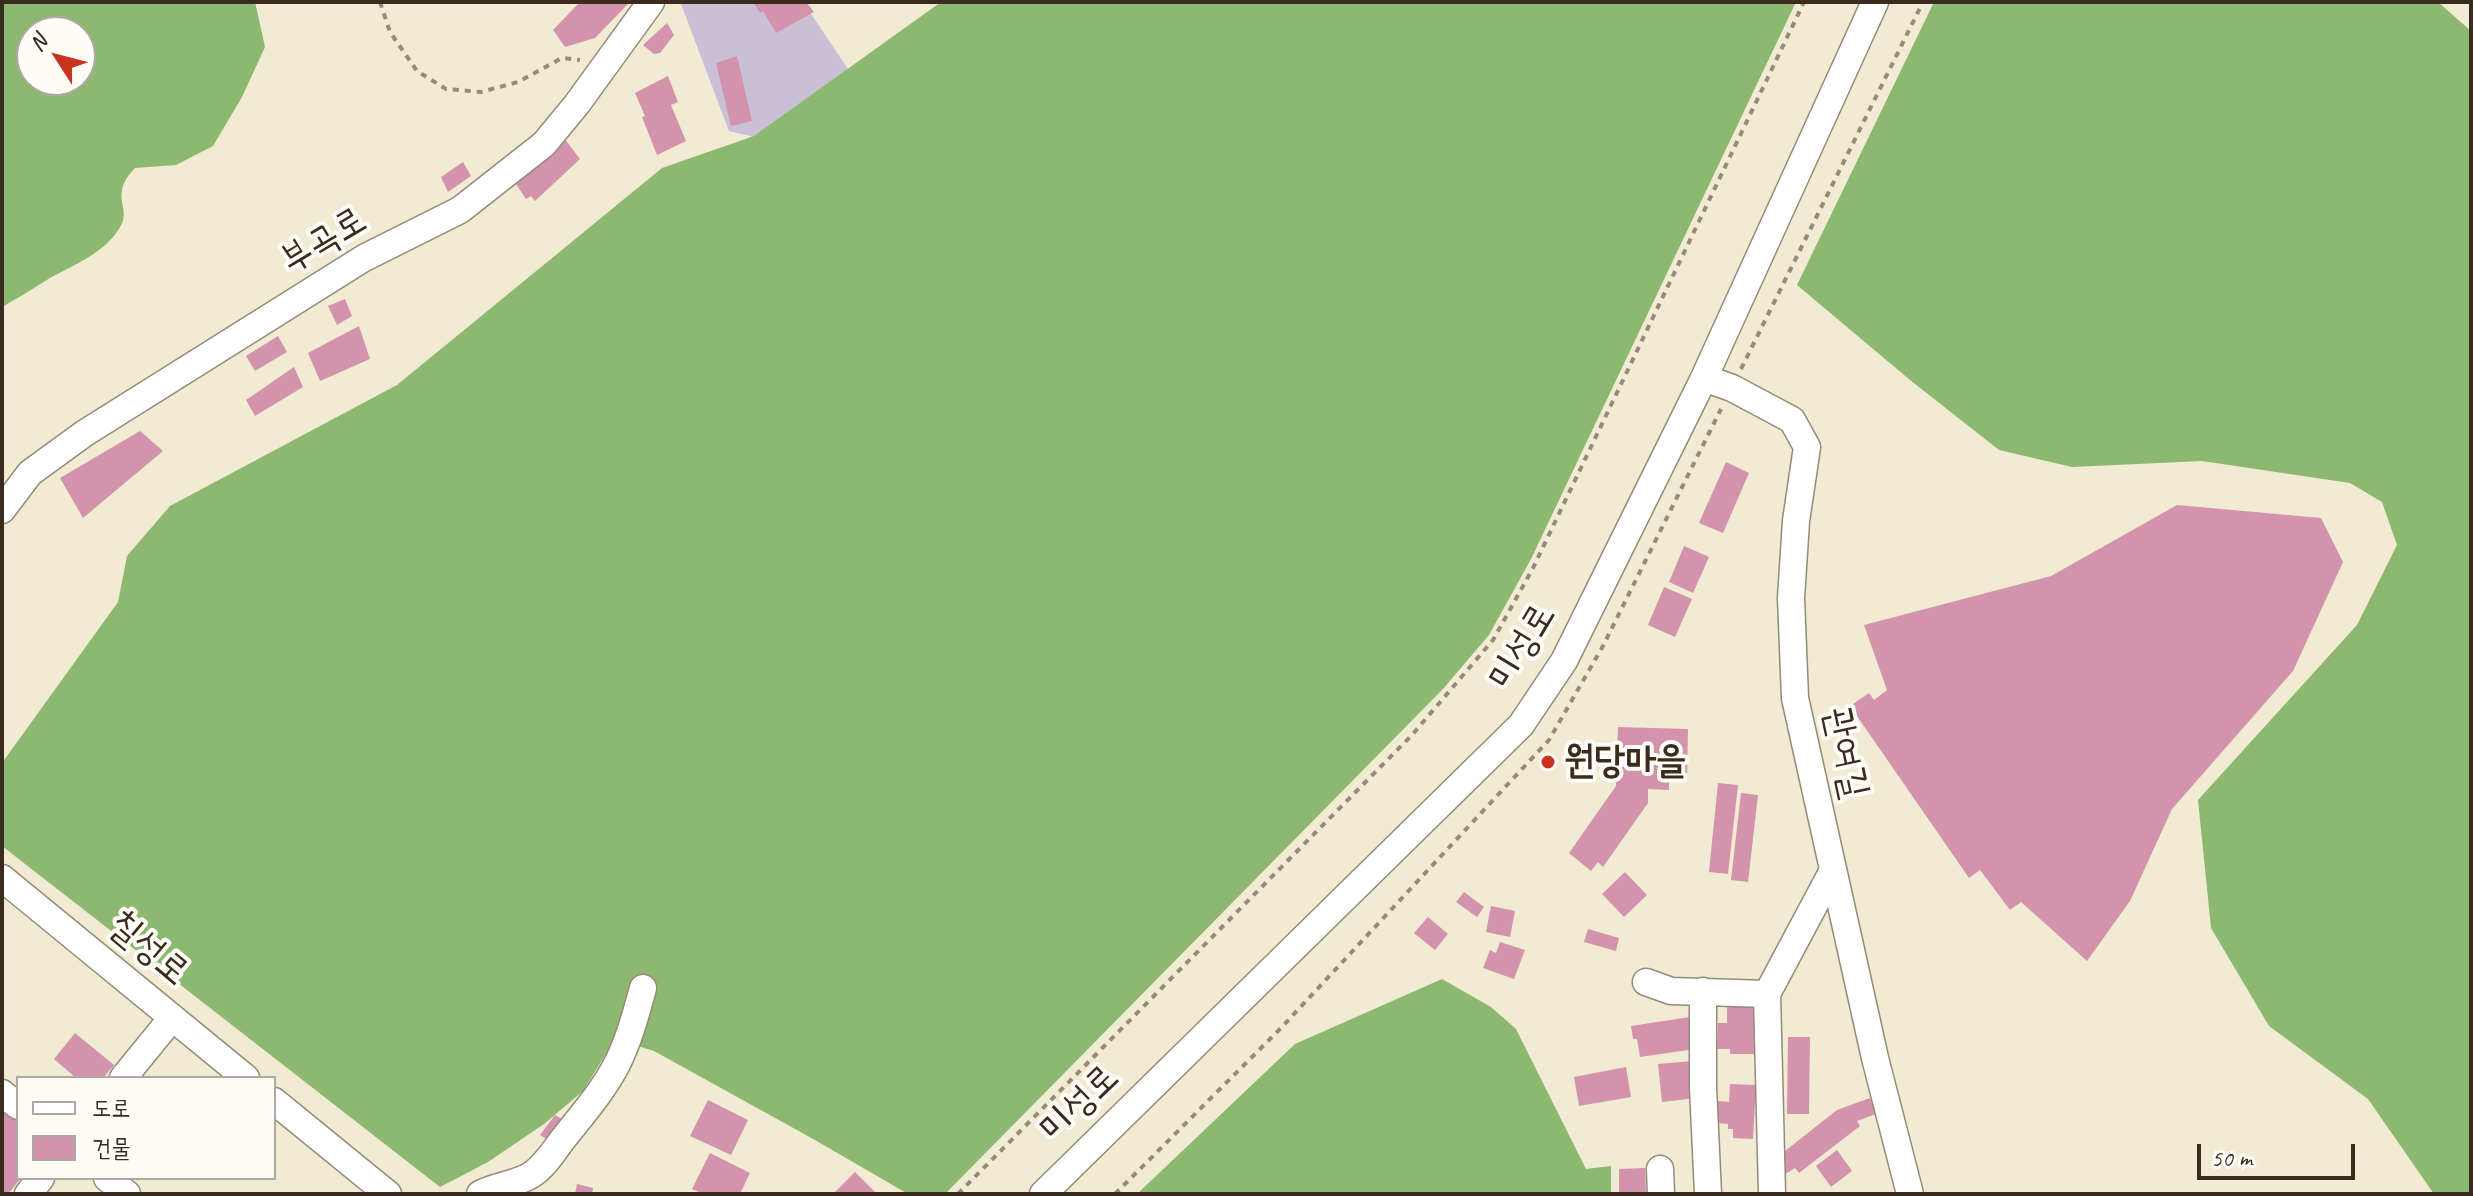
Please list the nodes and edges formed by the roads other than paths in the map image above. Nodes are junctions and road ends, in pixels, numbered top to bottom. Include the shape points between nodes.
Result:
1 (651, 2) edge
2 (1875, 2) edge
3 (1704, 378) junction
4 (2, 510) edge
5 (1832, 872) junction
6 (2, 878) edge
7 (1646, 982) dead end
8 (643, 988) dead end
9 (1703, 991) junction
10 (1767, 994) junction
11 (172, 1018) junction
12 (125, 1076) edge
13 (244, 1076) edge
14 (276, 1103) edge
15 (110, 1180) edge
16 (127, 1194) edge
17 (388, 1194) edge
18 (480, 1194) edge
19 (1043, 1194) edge
20 (1708, 1194) edge
21 (1772, 1194) edge
22 (1910, 1194) edge

1 - 4 street, 부곡로 via 544,144 460,210 364,258 85,433 30,473
2 - 3 street, 미성로
3 - 5 street, 관여길 via 1792,420 1807,447 1791,598 1795,698
3 - 19 street, 미성로 via 1564,661 1521,725
5 - 10 street
5 - 22 street, 관여길
6 - 11 street, 칠성로
7 - 9 street via 1671,991
8 - 18 street via 617,1065 556,1148 534,1174
9 - 10 street
9 - 20 street
10 - 21 street
11 - 12 street
11 - 13 street, 칠성로
14 - 17 street
15 - 16 street

